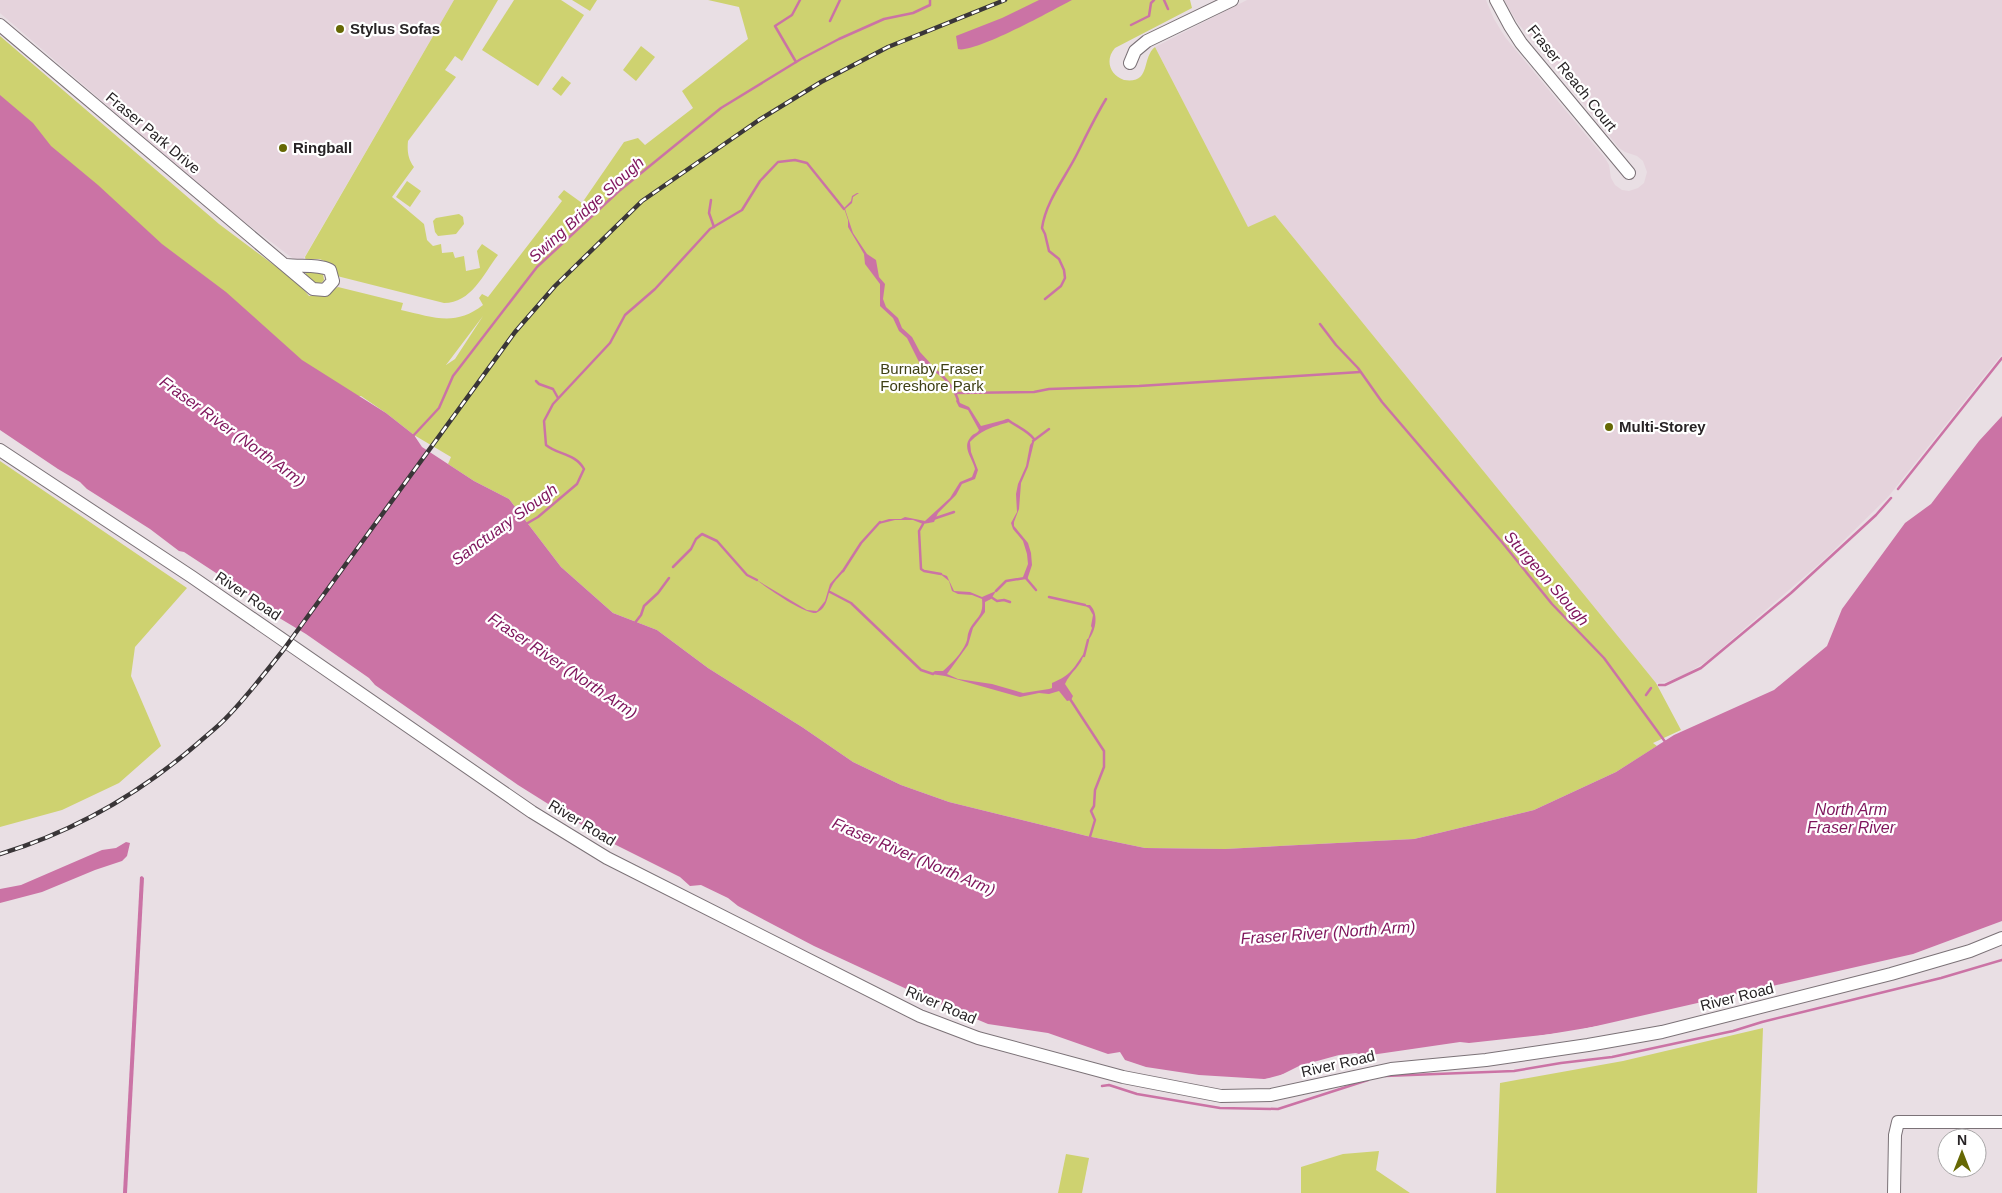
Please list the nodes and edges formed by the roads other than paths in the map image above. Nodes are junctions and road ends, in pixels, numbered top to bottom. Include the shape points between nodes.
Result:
1 (1232, 0) edge
2 (1496, 0) edge
3 (0, 25) edge
4 (1130, 63) dead end
5 (1629, 172) dead end
6 (286, 265) dead end
7 (0, 450) edge
8 (2002, 938) edge
9 (2002, 1122) edge
10 (1894, 1193) edge

1 - 4 street via 1147,41 1135,51
2 - 5 street, Fraser Reach Court via 1521,43
3 - 6 street, Fraser Park Drive
7 - 8 street, River Road via 192,577 532,812 607,858 920,1016 978,1038 1123,1077 1221,1096 1271,1095 1391,1069 1588,1046 1662,1032 1881,976 1970,951
9 - 10 street via 1898,1122

